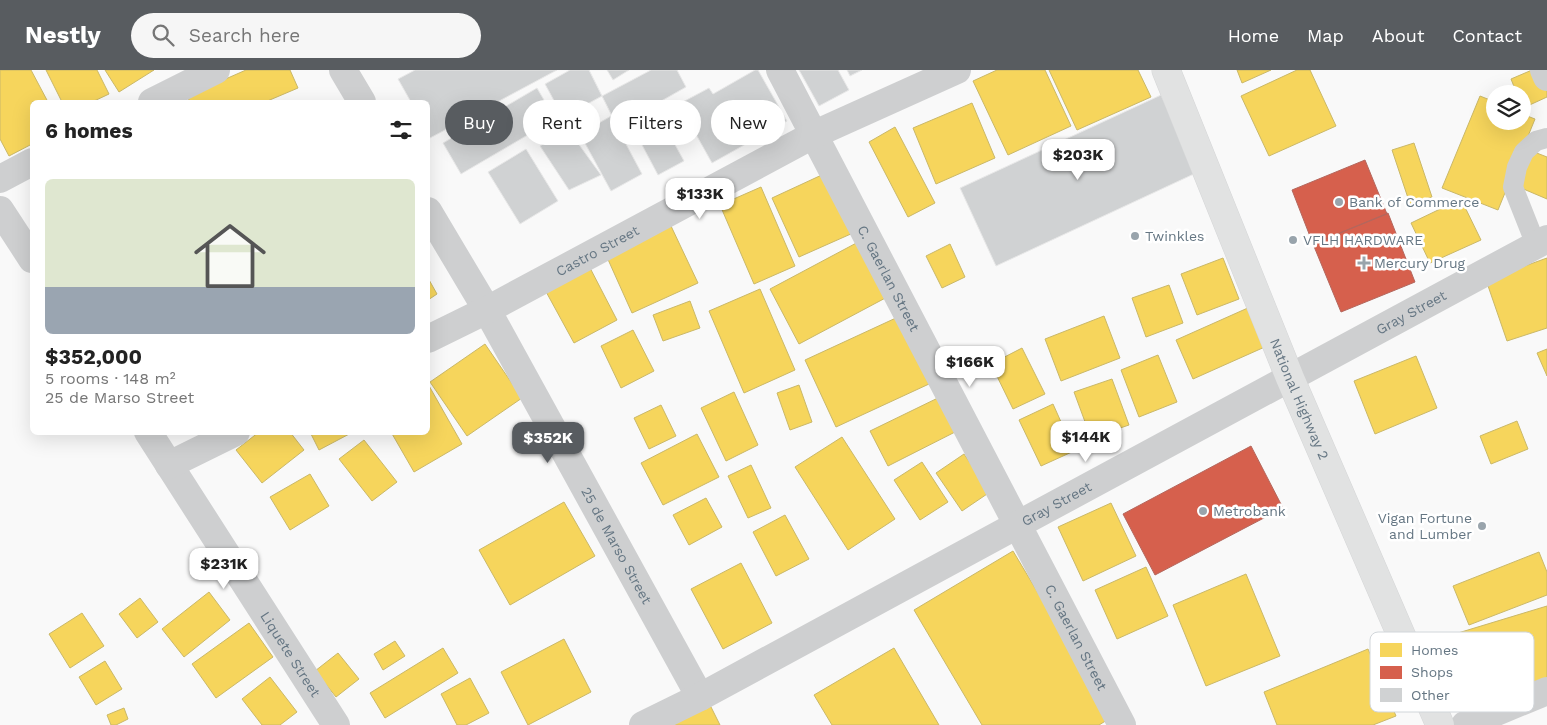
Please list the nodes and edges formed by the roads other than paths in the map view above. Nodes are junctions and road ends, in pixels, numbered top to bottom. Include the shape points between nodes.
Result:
1 (216, 70) edge
2 (343, 70) edge
3 (780, 70) edge
4 (957, 70) edge
5 (1166, 70) edge
6 (1544, 70) edge
7 (1547, 77) edge
8 (156, 100) edge
9 (361, 100) edge
10 (815, 134) junction
11 (1547, 138) edge
12 (30, 163) edge
13 (0, 179) edge
14 (0, 210) edge
15 (430, 214) edge
16 (1541, 242) edge
17 (30, 256) edge
18 (487, 310) junction
19 (430, 338) edge
20 (1290, 378) junction
21 (150, 435) edge
22 (230, 435) edge
23 (170, 465) junction
24 (1016, 525) junction
25 (1400, 632) edge
26 (1547, 691) edge
27 (1534, 696) edge
28 (700, 697) junction
29 (1434, 712) edge
30 (1496, 712) edge
31 (336, 725) edge
32 (643, 725) edge
33 (1122, 725) edge
34 (1440, 725) edge
35 (1465, 725) edge

1 - 8 street
2 - 9 street
3 - 10 street, C. Gaerlan Street
4 - 10 street, Castro Street
5 - 20 main road, National Highway 2
6 - 7 street
10 - 18 street, Castro Street
10 - 24 street, C. Gaerlan Street
11 - 16 lane via 1536,141 1524,152 1513,187
12 - 13 street
14 - 17 street
15 - 18 street, 25 de Marso Street
16 - 20 street, Gray Street
18 - 19 street, Castro Street
18 - 28 street, 25 de Marso Street
20 - 24 street, Gray Street
20 - 25 main road, National Highway 2
21 - 23 street, Liquete Street
22 - 23 street
23 - 31 street, Liquete Street
24 - 28 street, Gray Street
24 - 33 street, C. Gaerlan Street
26 - 27 street
28 - 32 street, Gray Street
29 - 34 main road, National Highway 2
30 - 35 street

